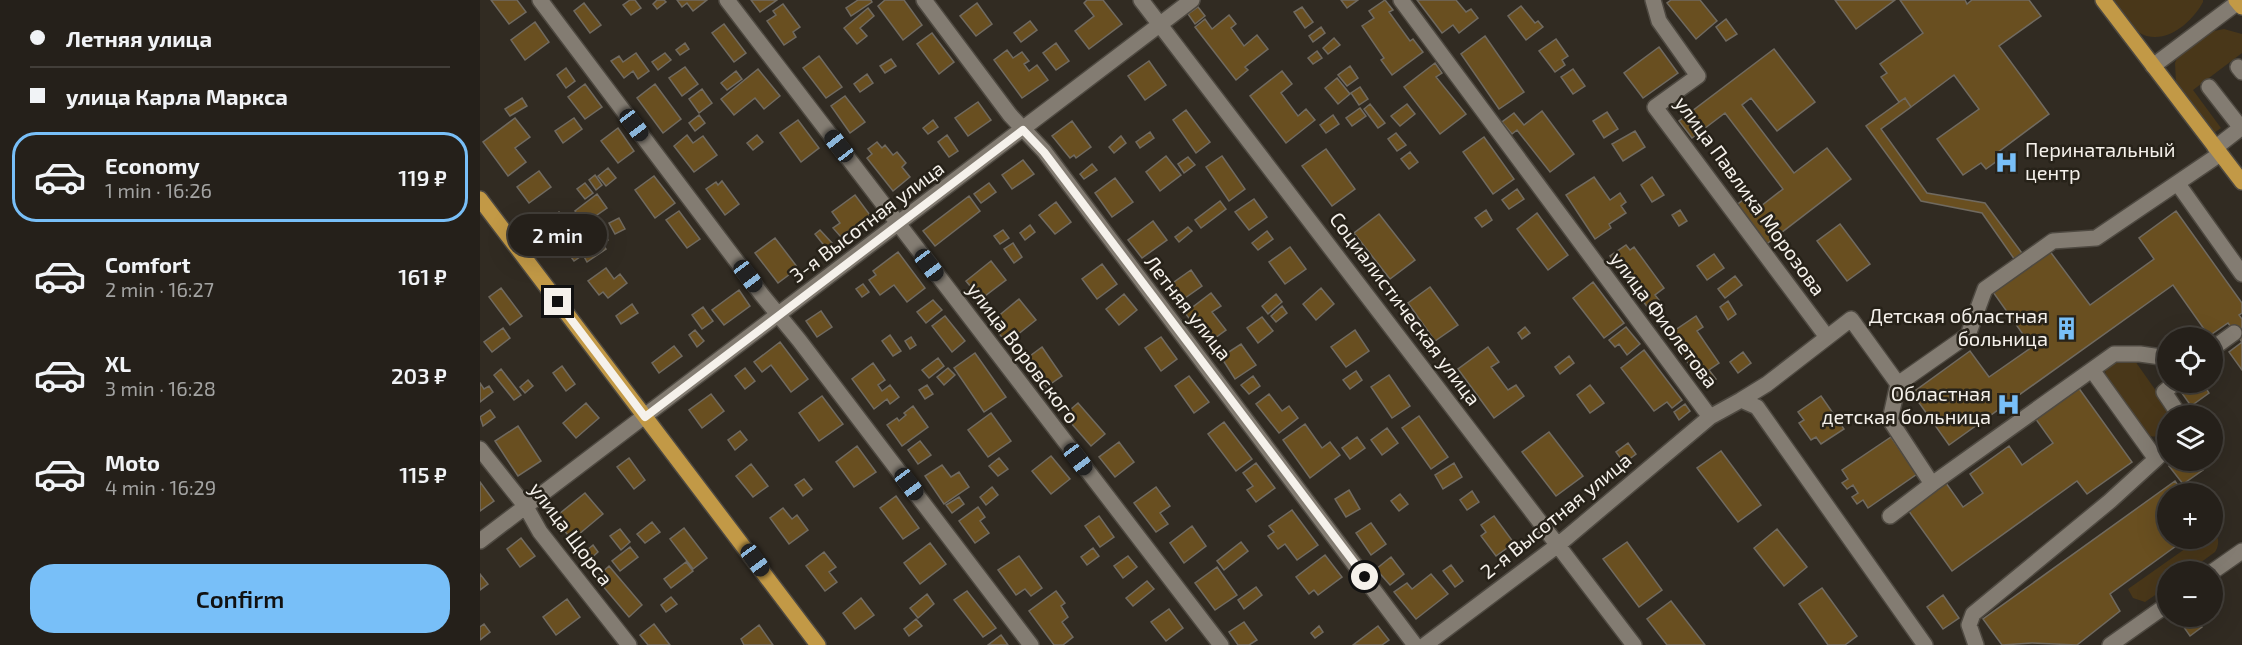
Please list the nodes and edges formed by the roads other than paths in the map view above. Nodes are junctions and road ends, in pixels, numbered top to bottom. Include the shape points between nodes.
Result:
1 (540, 0) edge
2 (727, 0) edge
3 (924, 0) edge
4 (1140, 0) edge
5 (1192, 0) edge
6 (1401, 0) edge
7 (1653, 0) edge
8 (2103, 0) edge
9 (2239, 3) edge
10 (1160, 24) junction
11 (2153, 66) junction
12 (2209, 87) dead end
13 (2241, 128) edge
14 (1023, 130) junction
15 (2218, 151) junction
16 (2242, 182) edge
17 (2178, 184) junction
18 (480, 199) edge
19 (898, 223) junction
20 (2242, 274) edge
21 (779, 315) junction
22 (2235, 333) dead end
23 (1827, 337) junction
24 (2223, 341) edge
25 (2157, 356) edge
26 (2092, 370) junction
27 (1898, 384) junction
28 (1741, 400) junction
29 (645, 417) junction
30 (1710, 417) junction
31 (480, 449) edge
32 (2156, 459) joint
33 (1932, 484) junction
34 (525, 507) junction
35 (1890, 516) dead end
36 (480, 541) edge
37 (1558, 545) junction
38 (2242, 551) edge
39 (2223, 564) edge
40 (2157, 612) edge
41 (629, 645) edge
42 (818, 645) edge
43 (1031, 645) edge
44 (1221, 645) edge
45 (1415, 645) edge
46 (1425, 645) edge
47 (1634, 645) edge
48 (1925, 645) edge
49 (1976, 645) edge
50 (2110, 645) edge

1 - 21 street
2 - 19 street, улица Воровского
3 - 14 street, Летняя улица
4 - 10 street, Социалистическая улица
5 - 10 street, 3-я Высотная улица
6 - 30 street, улица Фиолетова
7 - 23 street, улица Павлика Морозова via 1659,21 1698,76 1655,107
8 - 11 main road
9 - 11 street
10 - 14 street, 3-я Высотная улица
10 - 37 street, Социалистическая улица
11 - 15 main road
12 - 13 street
13 - 15 street
14 - 19 street, 3-я Высотная улица
14 - 45 street, Летняя улица via 1044,152
15 - 16 main road
15 - 17 street
17 - 20 street
17 - 27 street via 2096,238 2053,241 1985,289 1968,336
18 - 29 main road
19 - 21 street, 3-я Высотная улица
19 - 44 street, улица Воровского
21 - 29 street, 3-я Высотная улица
21 - 43 street
22 - 24 street
23 - 27 street via 1851,318
23 - 28 street
25 - 26 street via 2114,354
26 - 32 street
26 - 33 street
27 - 33 street via 1890,420
28 - 30 street, улица Фиолетова
28 - 48 street, улица Фиолетова via 1757,407
29 - 34 street, 3-я Высотная улица
29 - 42 main road
30 - 37 street, 2-я Высотная улица
31 - 34 street, улица Щорса
32 - 49 street via 1973,614 1969,625
33 - 35 street
34 - 36 street, 3-я Высотная улица
34 - 41 street, улица Щорса via 540,532
37 - 46 street, 2-я Высотная улица
37 - 47 street, Социалистическая улица
38 - 39 street
40 - 50 street

